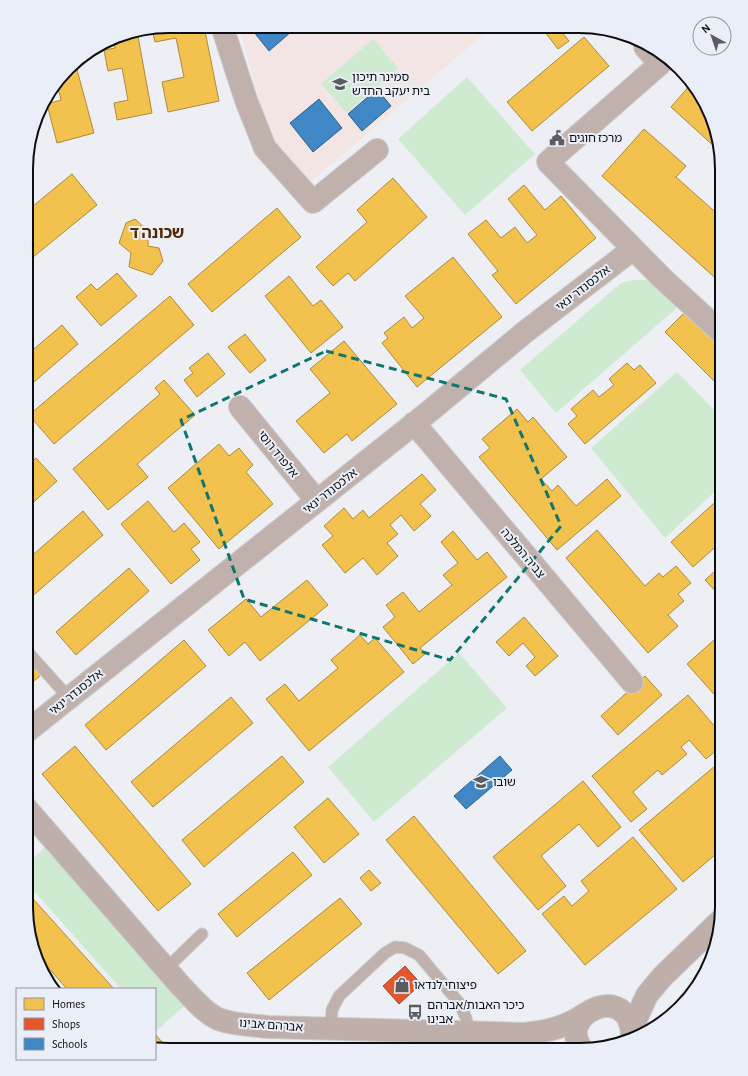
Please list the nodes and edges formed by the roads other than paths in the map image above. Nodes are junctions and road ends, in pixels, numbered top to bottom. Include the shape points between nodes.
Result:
1 (224, 33) edge
2 (652, 55) edge
3 (377, 150) dead end
4 (633, 249) junction
5 (715, 327) edge
6 (240, 407) dead end
7 (414, 423) junction
8 (317, 501) junction
9 (33, 658) edge
10 (632, 682) dead end
11 (69, 698) junction
12 (33, 726) edge
13 (33, 816) edge
14 (713, 928) edge
15 (202, 934) dead end
16 (166, 969) junction
17 (663, 976) junction
18 (608, 1006) junction
19 (585, 1014) junction
20 (331, 1029) junction
21 (469, 1032) junction
22 (632, 1032) edge
23 (633, 1032) edge
24 (514, 1034) junction
25 (556, 1043) edge
26 (579, 1043) edge

1 - 3 street via 265,148 313,202
2 - 4 street via 660,64 548,162
4 - 5 street
4 - 7 street, אלכסנדר ינאי via 525,332
6 - 8 street, אלפרד רוסי
7 - 8 street, אלכסנדר ינאי
7 - 10 street, צביה המלכה
8 - 11 street, אלכסנדר ינאי
9 - 11 lane
11 - 12 street, אלכסנדר ינאי
13 - 16 street, אברהם אבינו
14 - 17 street
15 - 16 lane
16 - 20 street, אברהם אבינו via 203,1008 217,1018 238,1024
17 - 18 street, אברהם אבינו via 644,989
17 - 23 street via 647,995
18 - 19 street, אברהם אבינו via 594,1008
18 - 22 street via 624,1013
19 - 24 street, אברהם אבינו via 562,1027
19 - 26 street via 577,1030
20 - 21 street, אברהם אבינו
20 - 21 lane via 332,1010 339,996 385,953 395,947 405,948 419,955 460,1004
21 - 24 street, אברהם אבינו
24 - 25 street, אברהם אבינו

